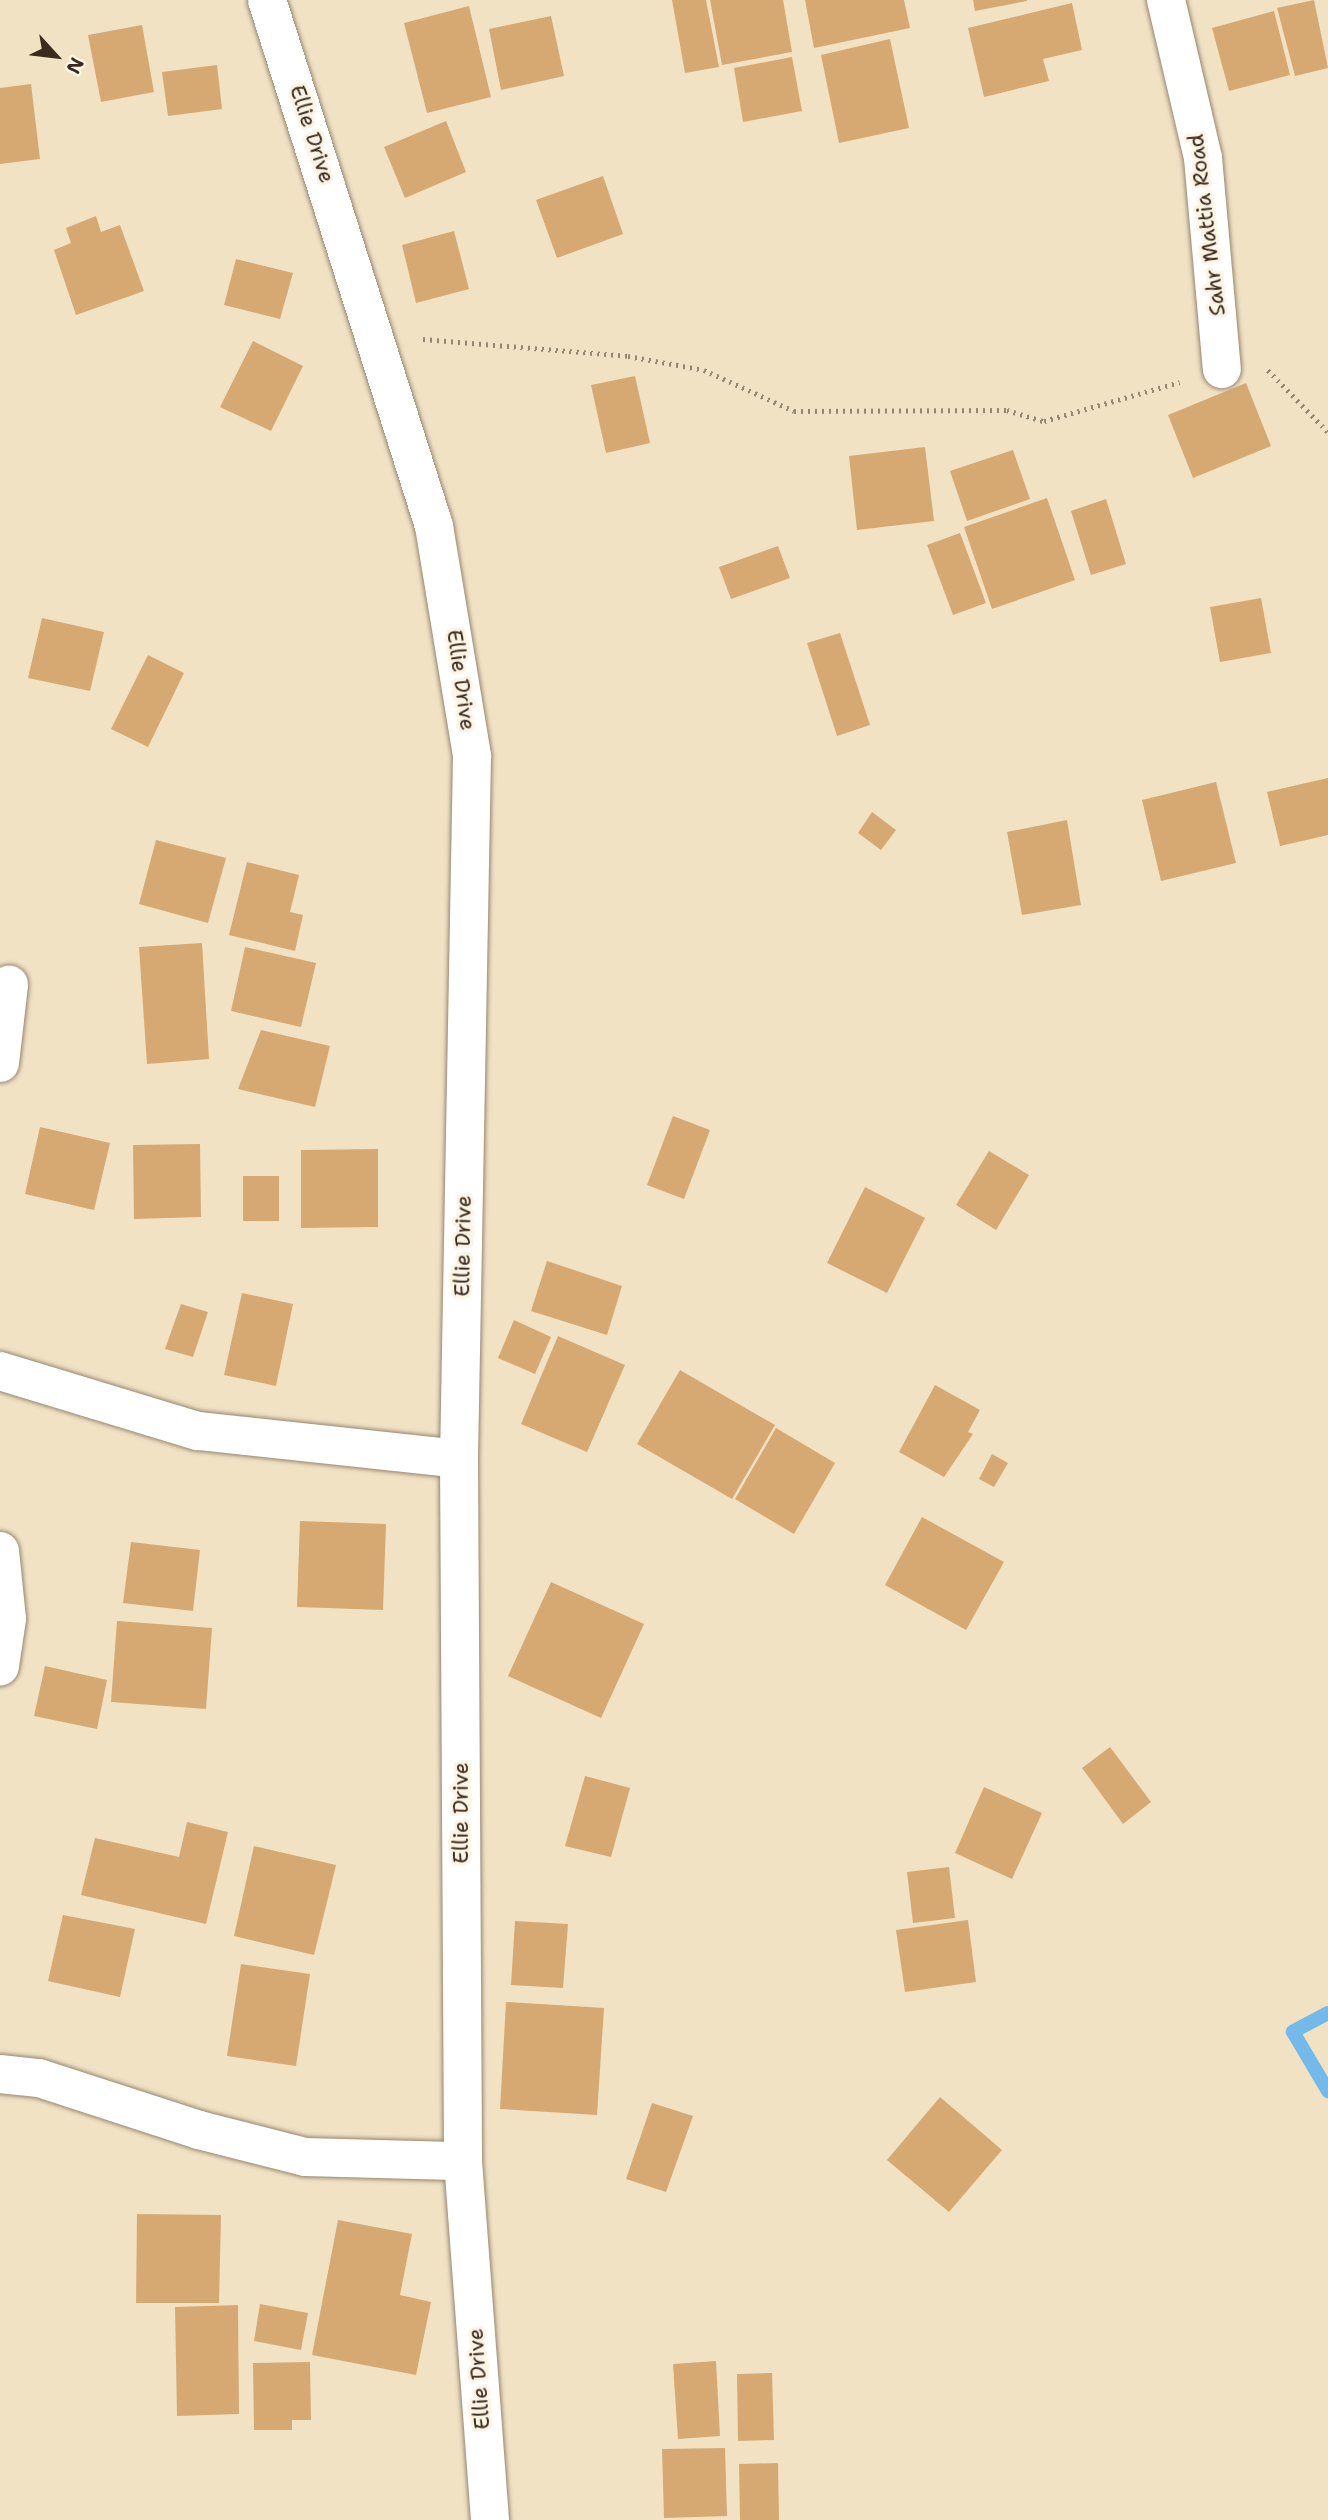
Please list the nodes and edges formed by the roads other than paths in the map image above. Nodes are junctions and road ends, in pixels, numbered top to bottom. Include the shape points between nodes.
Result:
1 (267, 0) edge
2 (1166, 0) edge
3 (1222, 369) road end
4 (9, 985) dead end
5 (0, 1063) edge
6 (0, 1371) edge
7 (459, 1459) junction
8 (0, 1551) edge
9 (0, 1666) edge
10 (0, 2074) edge
11 (463, 2161) junction
12 (490, 2520) edge

1 - 7 street, Ellie Drive via 322,159 370,334 434,526 472,755
2 - 3 street, Sahr Mattia Road via 1203,158
4 - 5 street
6 - 7 street via 198,1431
7 - 11 street, Ellie Drive
8 - 9 street via 7,1619
10 - 11 street via 39,2078 198,2130 305,2157
11 - 12 street, Ellie Drive

